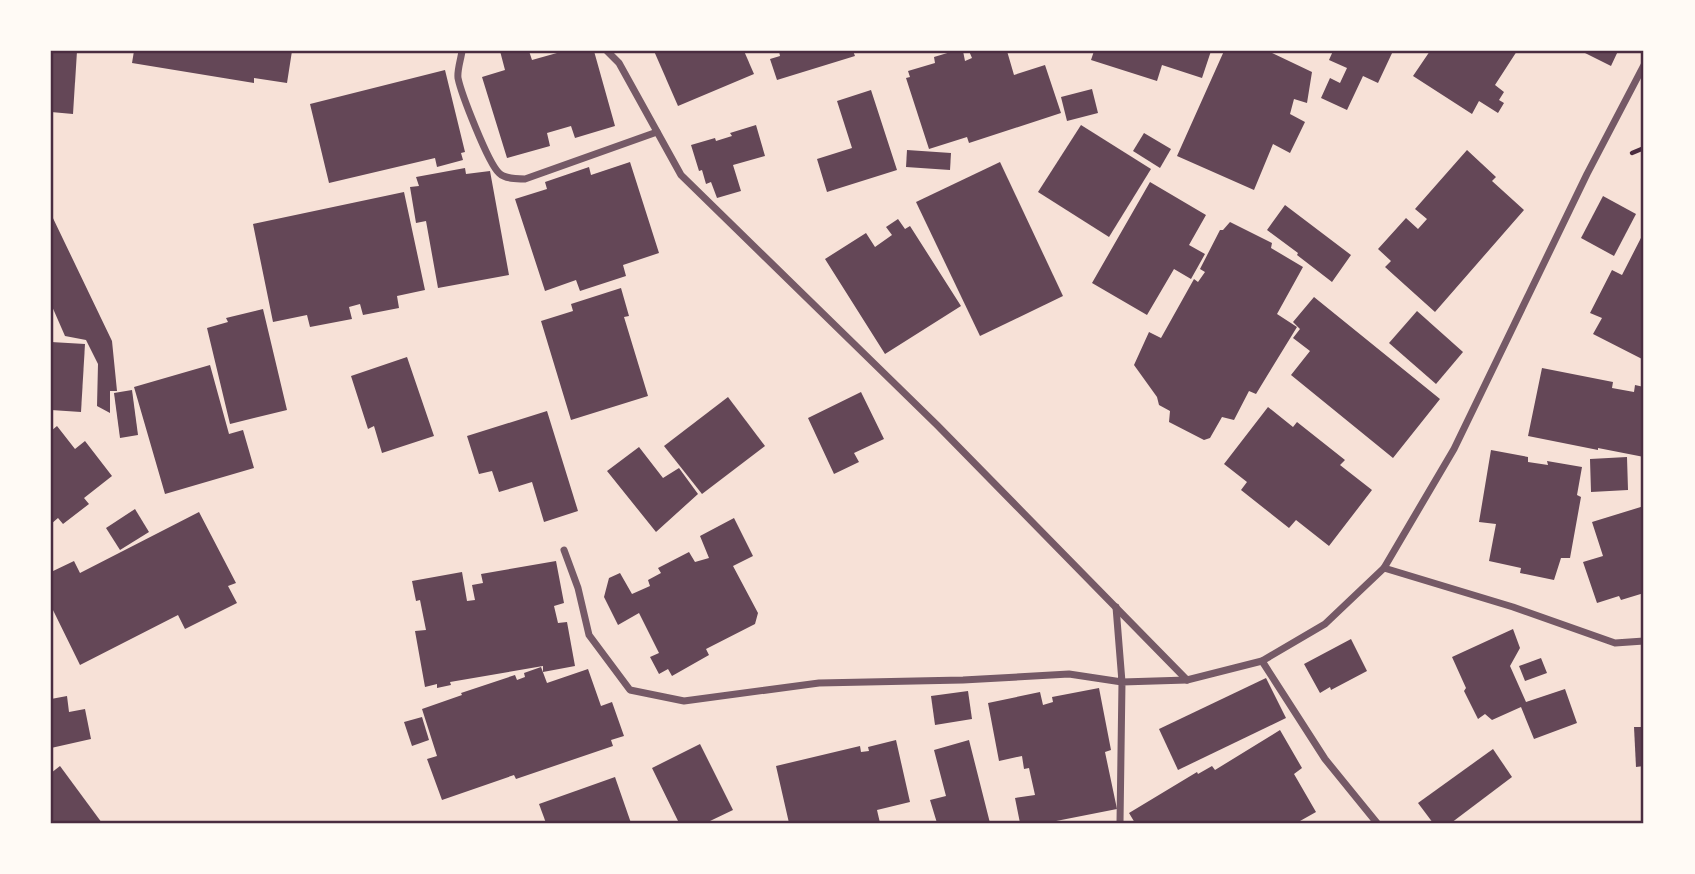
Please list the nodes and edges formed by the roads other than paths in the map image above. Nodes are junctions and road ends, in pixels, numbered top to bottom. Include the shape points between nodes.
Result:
1 (462, 51) edge
2 (607, 51) edge
3 (1644, 65) edge
4 (657, 132) junction
5 (564, 550) dead end
6 (1384, 568) junction
7 (1116, 607) junction
8 (1644, 641) edge
9 (1262, 661) junction
10 (1187, 680) junction
11 (1122, 682) junction
12 (1120, 823) edge
13 (1377, 823) edge

1 - 4 street via 458,76 478,135 498,173 505,176 525,179
2 - 4 street via 619,63
3 - 6 street via 1454,449
4 - 7 street via 681,175
5 - 11 street via 589,635 630,690 684,701 819,682 1069,674
6 - 8 street via 1615,643
6 - 9 street via 1325,624
7 - 10 street
7 - 11 street
9 - 10 street
9 - 13 street via 1325,759
10 - 11 street
11 - 12 street

